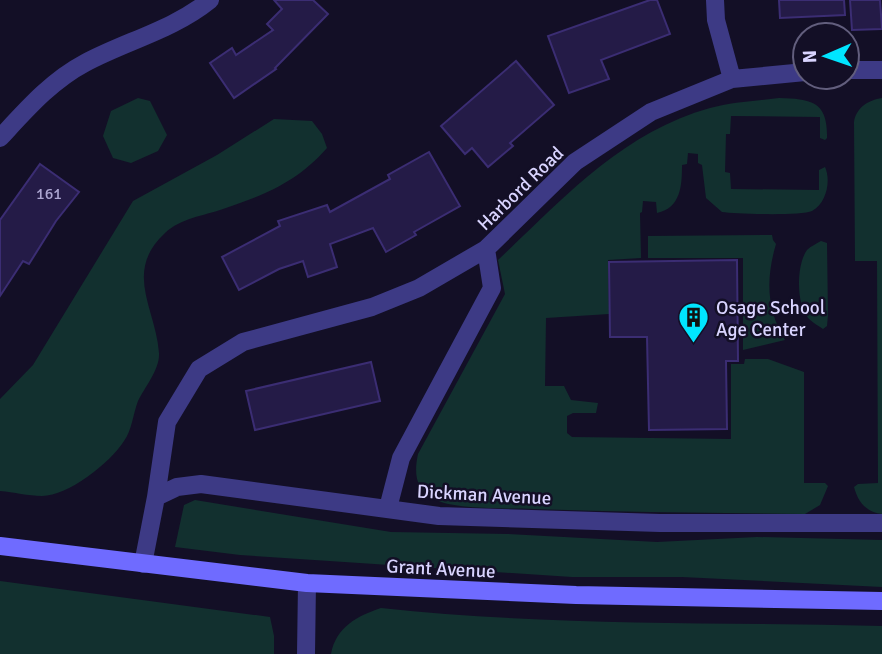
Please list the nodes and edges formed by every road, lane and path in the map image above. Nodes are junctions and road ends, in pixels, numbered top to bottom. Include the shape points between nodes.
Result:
1 (210, 0) edge
2 (715, 0) edge
3 (882, 70) edge
4 (861, 71) edge
5 (791, 73) edge
6 (732, 79) junction
7 (0, 138) edge
8 (486, 249) junction
9 (156, 497) junction
10 (388, 508) junction
11 (882, 523) edge
12 (0, 546) edge
13 (143, 564) junction
14 (307, 583) junction
15 (882, 601) edge
16 (306, 654) edge

1 - 7 street via 140,39 84,63 40,95
2 - 6 street
3 - 4 street
5 - 6 street, Harbord Road
6 - 8 street, Harbord Road via 652,112 575,162
8 - 9 street via 419,288 372,307 243,342 199,369 167,422
8 - 10 street, Harbord Road via 492,288 401,458
9 - 10 street, Dickman Avenue via 177,487 201,484
9 - 13 street
10 - 11 street, Dickman Avenue via 439,516 660,523
12 - 13 main road, Grant Avenue
13 - 14 main road, Grant Avenue
14 - 15 main road, Grant Avenue via 576,595
14 - 16 street

